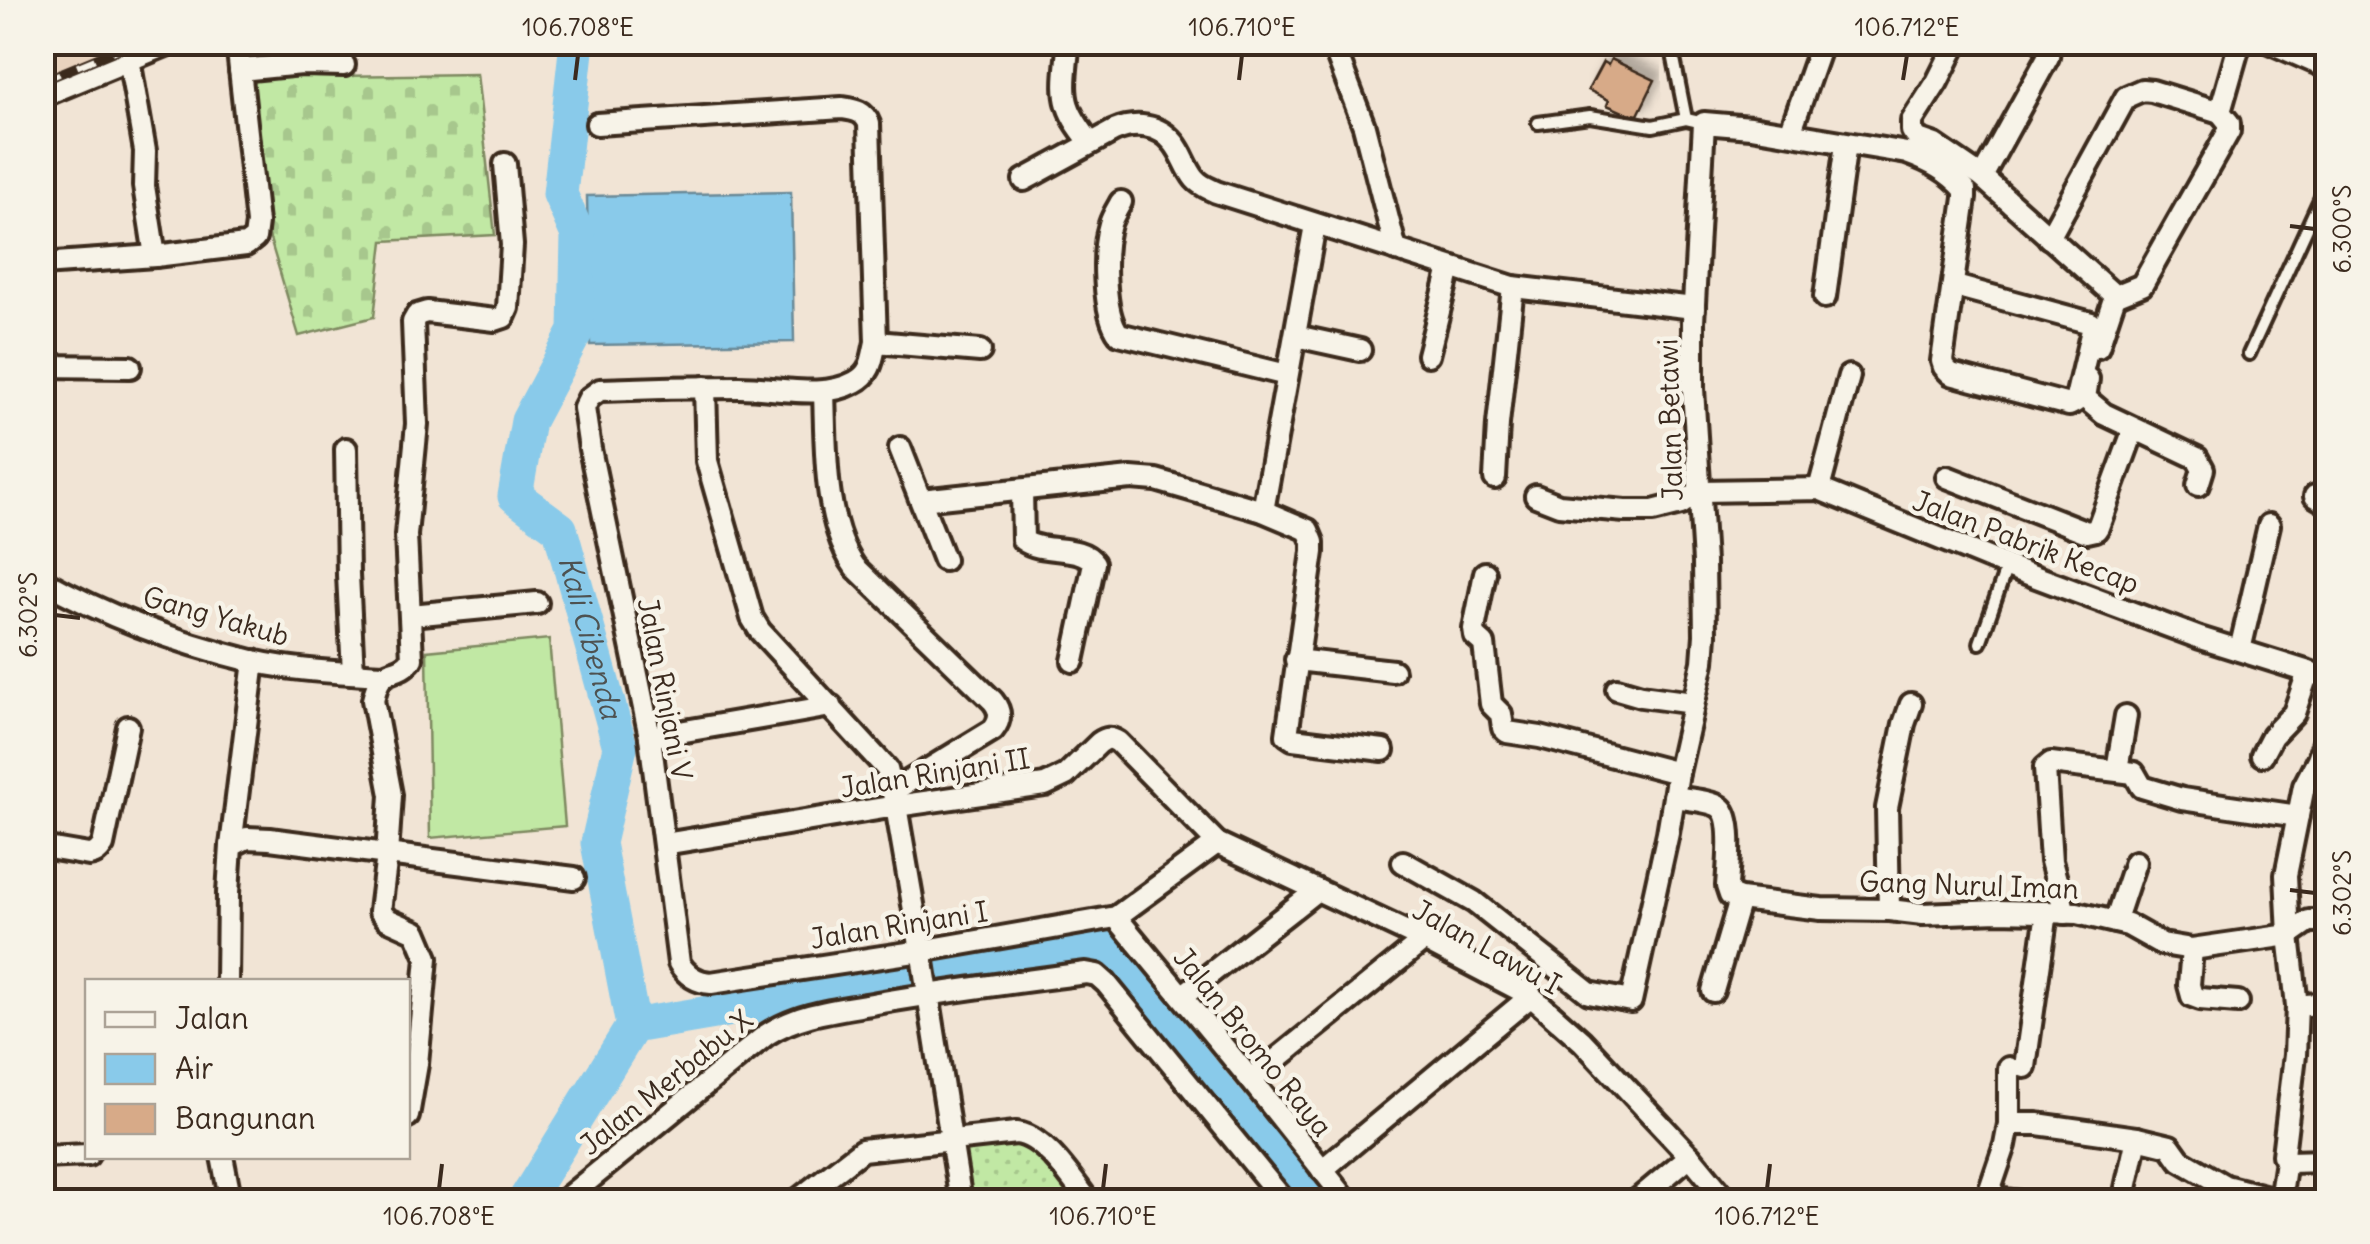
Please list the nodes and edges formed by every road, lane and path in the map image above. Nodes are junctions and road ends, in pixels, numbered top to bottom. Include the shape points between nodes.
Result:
1 (173, 42) edge
2 (237, 42) edge
3 (1332, 42) edge
4 (1668, 42) edge
5 (1822, 42) edge
6 (1957, 42) edge
7 (2041, 42) edge
8 (2240, 42) edge
9 (2269, 42) edge
10 (1068, 49) dead end
11 (129, 59) junction
12 (344, 65) dead end
13 (2328, 68) edge
14 (240, 70) junction
15 (42, 96) edge
16 (2220, 112) junction
17 (1695, 121) junction
18 (1538, 123) dead end
19 (597, 124) dead end
20 (1790, 133) junction
21 (1091, 144) junction
22 (1846, 144) junction
23 (505, 164) dead end
24 (1982, 177) junction
25 (1024, 180) dead end
26 (2328, 182) edge
27 (1121, 202) dead end
28 (1316, 225) junction
29 (2049, 238) junction
30 (1396, 250) junction
31 (155, 256) junction
32 (42, 264) edge
33 (1450, 268) junction
34 (1513, 286) junction
35 (1954, 286) junction
36 (2115, 296) junction
37 (1826, 297) dead end
38 (1694, 308) junction
39 (1296, 336) junction
40 (876, 342) junction
41 (980, 350) dead end
42 (1360, 350) dead end
43 (2249, 354) dead end
44 (1428, 355) dead end
45 (42, 366) edge
46 (130, 367) dead end
47 (1287, 375) junction
48 (1849, 376) dead end
49 (705, 387) junction
50 (824, 392) junction
51 (2134, 430) junction
52 (900, 448) dead end
53 (346, 449) dead end
54 (1947, 476) dead end
55 (1495, 478) dead end
56 (2198, 485) dead end
57 (1022, 490) junction
58 (1819, 490) junction
59 (1700, 491) junction
60 (1536, 496) dead end
61 (921, 500) junction
62 (1264, 511) junction
63 (2269, 525) dead end
64 (944, 560) dead end
65 (2006, 566) junction
66 (1485, 573) dead end
67 (42, 580) edge
68 (537, 602) dead end
69 (411, 615) junction
70 (1980, 643) dead end
71 (2240, 650) junction
72 (1296, 660) junction
73 (1072, 661) dead end
74 (254, 662) junction
75 (1394, 671) dead end
76 (353, 673) junction
77 (383, 674) junction
78 (2318, 674) edge
79 (1617, 689) dead end
80 (1694, 703) junction
81 (1911, 704) dead end
82 (831, 706) junction
83 (2126, 716) dead end
84 (128, 727) dead end
85 (2328, 732) edge
86 (650, 737) junction
87 (1383, 750) dead end
88 (2262, 755) dead end
89 (2116, 770) junction
90 (1678, 773) junction
91 (1674, 797) junction
92 (895, 798) junction
93 (2298, 816) junction
94 (1217, 843) junction
95 (664, 844) junction
96 (231, 846) junction
97 (42, 847) edge
98 (387, 855) junction
99 (1403, 862) dead end
100 (2135, 862) dead end
101 (574, 878) dead end
102 (1317, 890) junction
103 (1740, 899) junction
104 (1889, 910) junction
105 (2056, 913) junction
106 (1116, 917) junction
107 (2328, 921) edge
108 (2115, 922) junction
109 (2289, 935) junction
110 (1424, 940) junction
111 (2192, 950) junction
112 (922, 956) junction
113 (692, 977) joint
114 (227, 979) edge
115 (928, 990) junction
116 (1712, 990) dead end
117 (1182, 996) junction
118 (1530, 996) junction
119 (2238, 1002) dead end
120 (2328, 1003) edge
121 (2297, 1006) junction
122 (1251, 1080) junction
123 (410, 1104) edge
124 (2010, 1124) junction
125 (2137, 1138) junction
126 (951, 1139) junction
127 (85, 1154) edge
128 (1690, 1156) junction
129 (42, 1157) edge
130 (223, 1159) edge
131 (2286, 1161) junction
132 (2328, 1161) edge
133 (1322, 1170) junction
134 (2280, 1201) edge
135 (231, 1202) edge
136 (562, 1202) edge
137 (795, 1202) edge
138 (961, 1202) edge
139 (1090, 1202) edge
140 (1285, 1202) edge
141 (1348, 1202) edge
142 (1635, 1202) edge
143 (1728, 1202) edge
144 (2020, 1202) edge
145 (2123, 1202) edge

1 - 11 street
2 - 14 street
3 - 30 street via 1364,126
4 - 17 lane
5 - 20 street
6 - 24 street via 1912,131
7 - 24 street via 2050,48 2048,57
8 - 16 street
9 - 13 street
10 - 21 street via 1066,104
11 - 15 street
11 - 31 street
12 - 14 street
14 - 31 street via 255,238 246,245
16 - 29 street via 2142,90 2126,96
16 - 36 street via 2229,131 2142,286
17 - 18 lane via 1653,126 1590,116
17 - 20 street
17 - 38 street, Jalan Betawi
19 - 40 street via 842,108 866,117
20 - 22 street
21 - 25 street
21 - 28 street via 1126,126 1155,128 1173,141 1200,184
22 - 35 street via 1906,152 1931,162 1965,190
22 - 37 street
23 - 69 street via 512,245 504,317 427,312 413,322 417,424 406,535
24 - 29 street
26 - 43 lane
27 - 47 street via 1110,225 1105,269 1119,334
28 - 30 street
28 - 39 street
29 - 36 street
30 - 33 street
31 - 32 street
33 - 34 street
33 - 44 street
34 - 38 street
34 - 55 street
35 - 35 street via 1944,367 2072,404 2093,326
36 - 51 street via 2085,398
38 - 59 street, Jalan Betawi
39 - 42 street
39 - 47 street
40 - 41 street
40 - 50 street via 867,374
45 - 46 street
47 - 62 street
48 - 58 street
49 - 50 street
49 - 82 street via 707,461 747,606 760,630
49 - 86 street, Jalan Rinjani V via 600,390 584,408
50 - 92 street via 833,514 843,550 998,707 993,730
51 - 54 street via 2092,532
51 - 56 street via 2197,458 2203,468
52 - 61 street
53 - 76 street
57 - 61 street
57 - 62 street via 1156,480
57 - 73 street via 1023,540 1084,554 1094,563
58 - 59 street, Jalan Pabrik Kecap
58 - 65 street, Jalan Pabrik Kecap
59 - 60 street via 1653,511 1559,505
59 - 80 street, Jalan Betawi via 1706,636
61 - 64 street
62 - 72 street via 1308,530 1313,542
63 - 71 street
65 - 70 lane
65 - 71 street, Jalan Pabrik Kecap
66 - 90 street via 1474,629 1484,644 1491,704 1503,728
67 - 74 street, Gang Yakub via 153,631
68 - 69 street
69 - 77 street via 412,659
71 - 78 street, Jalan Pabrik Kecap
72 - 75 street
72 - 87 street via 1287,735
74 - 76 street, Gang Yakub
74 - 96 street
76 - 77 street, Gang Yakub
77 - 98 street via 373,700 390,795
78 - 88 street
79 - 80 street
80 - 90 street, Jalan Betawi
81 - 104 street via 1887,808
82 - 86 street
82 - 92 street via 886,769
83 - 89 street
84 - 97 street via 100,850
85 - 93 street
86 - 95 street, Jalan Rinjani V
89 - 93 street via 2134,773 2142,787 2182,799
89 - 105 street via 2052,763 2045,768
90 - 91 street, Jalan Betawi
91 - 99 street, Jalan Betawi via 1631,1002 1589,993 1474,902
91 - 103 street via 1724,812 1728,893
92 - 94 street, Jalan Rinjani II via 1046,785 1112,738
92 - 95 street, Jalan Rinjani II
92 - 112 street
93 - 109 street via 2286,875
94 - 102 street, Jalan Lawu I
94 - 106 street
95 - 113 street, Jalan Rinjani V via 679,964
96 - 98 street via 247,838 270,839
96 - 114 street
98 - 101 street
98 - 123 street via 380,910 416,932 427,958
100 - 108 street
102 - 110 street, Jalan Lawu I
102 - 117 street
103 - 104 street, Gang Nurul Iman via 1820,910
103 - 116 street
104 - 105 street, Gang Nurul Iman
105 - 108 street, Gang Nurul Iman
105 - 124 street via 2017,1068
106 - 112 street, Jalan Rinjani I
106 - 117 street, Jalan Bromo Raya
107 - 109 street, Gang Nurul Iman via 2309,921
108 - 111 street, Gang Nurul Iman
109 - 111 street, Gang Nurul Iman
109 - 121 street
110 - 118 street, Jalan Lawu I
110 - 122 street
111 - 119 street via 2192,996
112 - 113 street, Jalan Rinjani I via 711,983
112 - 115 street
115 - 126 street
115 - 136 street, Jalan Merbabu X via 784,1023
115 - 140 street, Jalan Merbabu X via 1097,975
117 - 122 street, Jalan Bromo Raya
118 - 128 street, Jalan Lawu I via 1582,1040
118 - 133 street
120 - 121 street
121 - 131 street
122 - 133 street, Jalan Bromo Raya
124 - 125 street
124 - 144 street via 1987,1198
125 - 134 street via 2170,1146 2180,1160 2225,1186
125 - 145 street
126 - 137 street via 862,1150
126 - 138 street
126 - 139 street via 1025,1134 1043,1145
127 - 129 street
128 - 142 street
128 - 143 street, Jalan Lawu I
130 - 135 street
131 - 132 street
131 - 134 street
133 - 141 street, Jalan Bromo Raya

